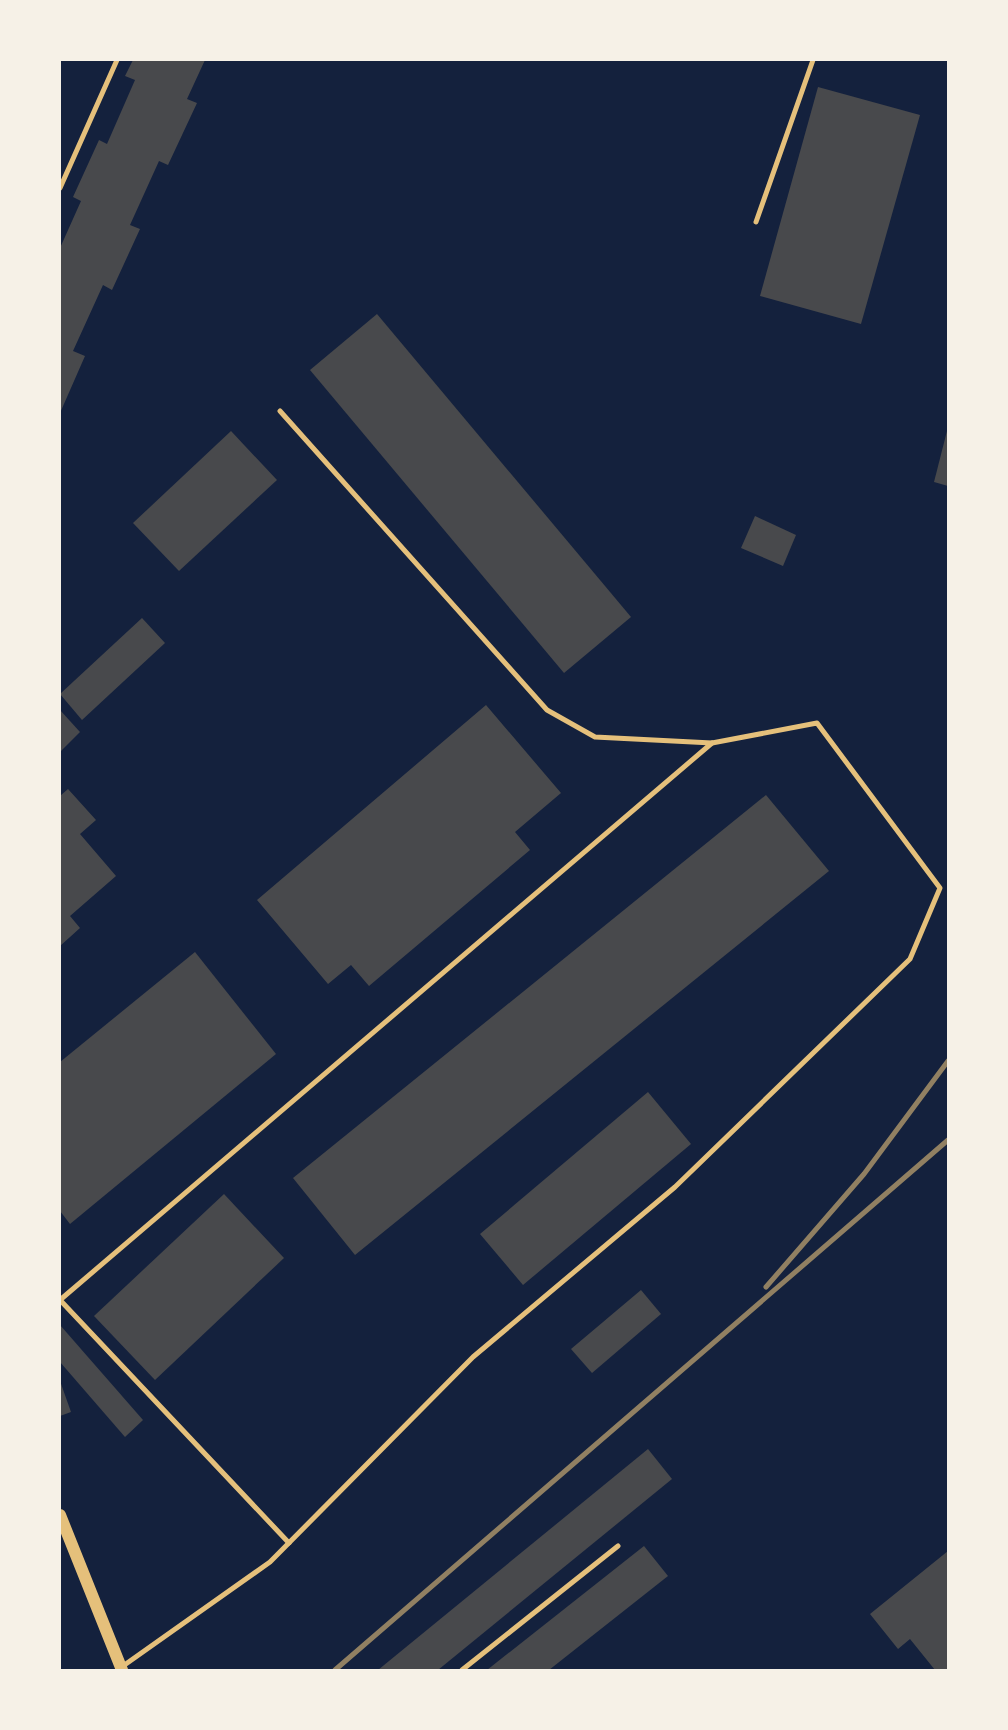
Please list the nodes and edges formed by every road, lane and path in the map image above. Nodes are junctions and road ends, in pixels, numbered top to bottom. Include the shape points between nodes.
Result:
1 (117, 60) edge
2 (813, 60) edge
3 (60, 188) edge
4 (756, 222) dead end
5 (280, 411) dead end
6 (712, 743) junction
7 (60, 1515) edge
8 (289, 1543) junction
9 (618, 1546) dead end
10 (121, 1669) edge
11 (462, 1671) edge

1 - 3 lane
2 - 4 lane
5 - 6 lane via 547,710 595,737
6 - 8 lane via 60,1300
6 - 8 lane via 817,723 940,888 910,959 676,1187 473,1357
7 - 10 street
8 - 10 lane via 270,1562
9 - 11 lane

